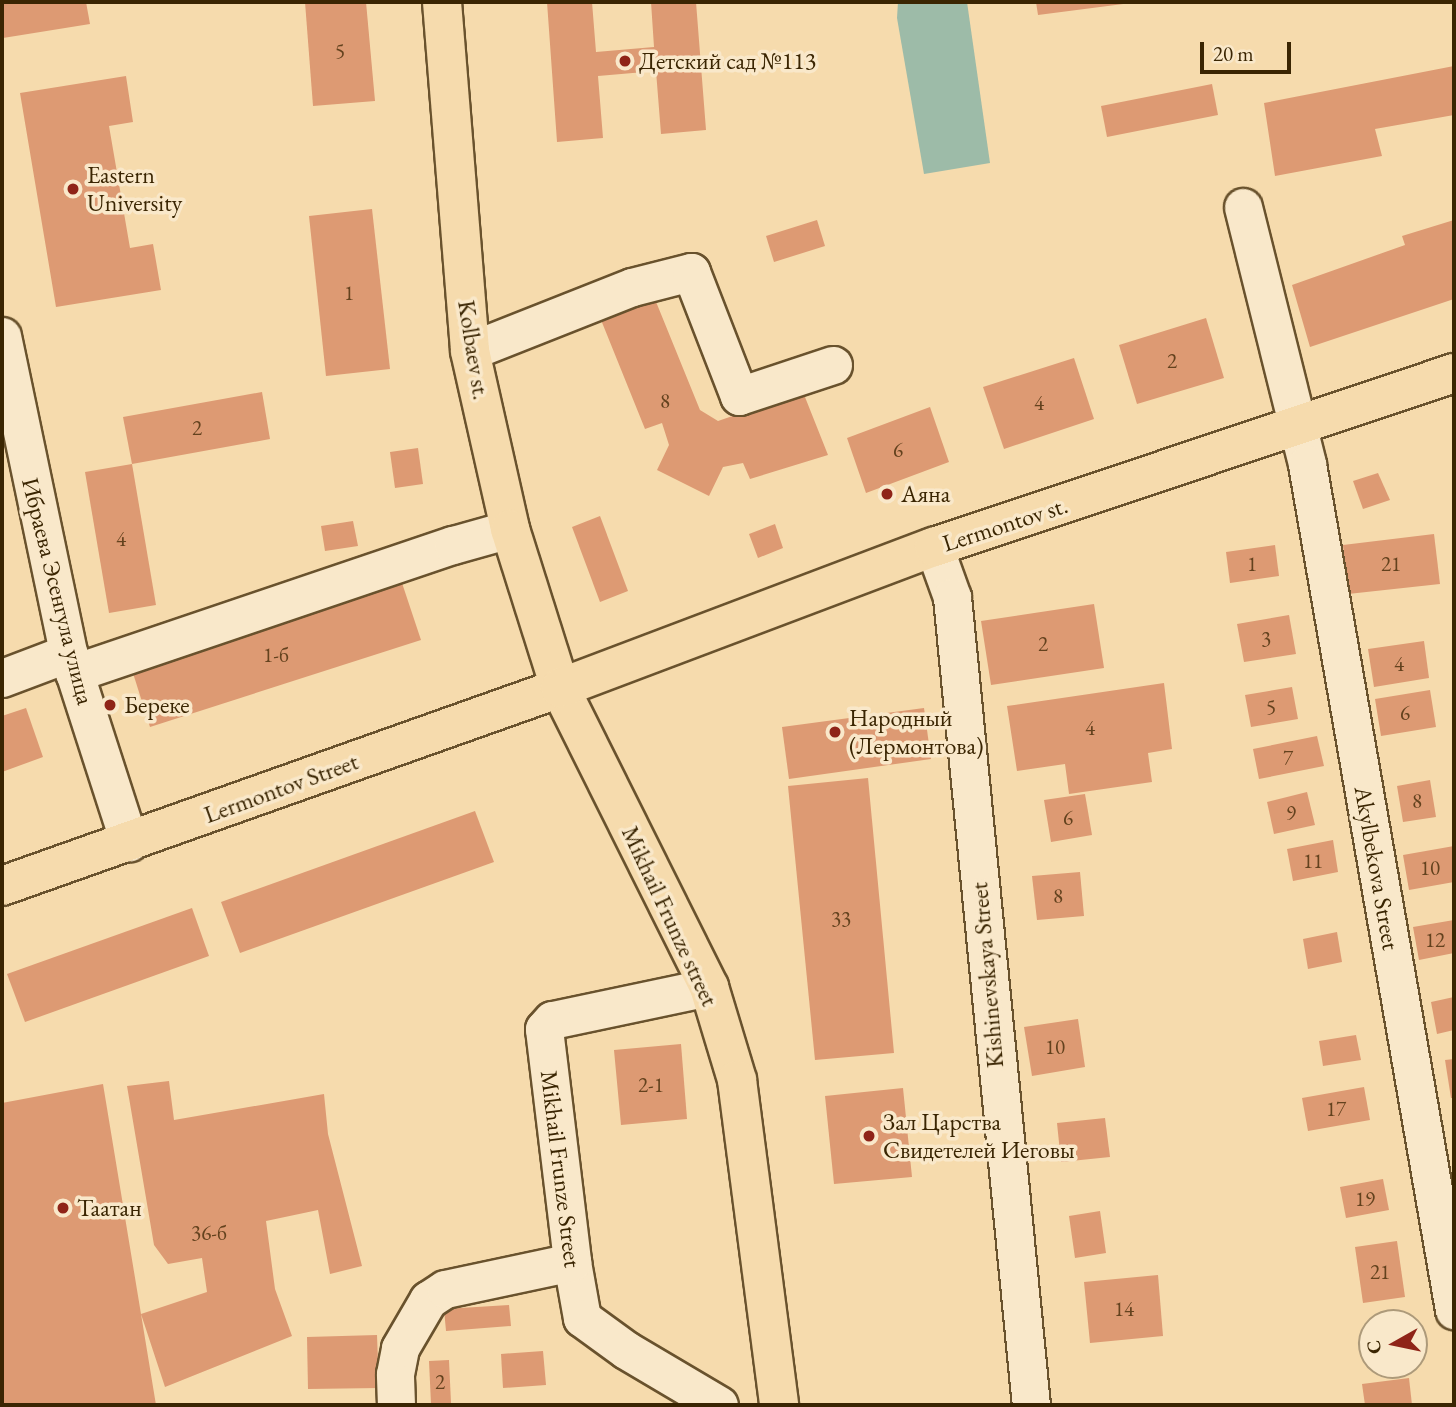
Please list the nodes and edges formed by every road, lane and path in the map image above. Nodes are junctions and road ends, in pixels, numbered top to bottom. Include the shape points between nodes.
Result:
1 (442, 2) edge
2 (1243, 207) dead end
3 (2, 336) edge
4 (470, 351) junction
5 (833, 365) dead end
6 (1454, 373) edge
7 (1298, 426) junction
8 (510, 529) junction
9 (934, 547) junction
10 (71, 663) junction
11 (2, 678) edge
12 (560, 688) junction
13 (129, 842) junction
14 (2, 886) edge
15 (709, 987) junction
16 (572, 1262) junction
17 (1454, 1310) edge
18 (396, 1405) edge
19 (719, 1405) edge
20 (779, 1405) edge
21 (1031, 1405) edge

1 - 4 main road, Kolbaev st.
2 - 7 street, Akylbekova Street
3 - 10 street, Ибраева Эсенгула улица
4 - 5 street via 632,287 691,272 740,396
4 - 8 main road, Kolbaev st.
6 - 7 main road, Lermontov st.
7 - 9 main road, Lermontov st.
7 - 17 street, Akylbekova Street
8 - 10 street
8 - 12 main road, Kolbaev st.
9 - 12 main road, Lermontov st.
9 - 21 street, Kishinevskaya Street via 952,597
10 - 11 street
10 - 13 street, Ибраева Эсенгула улица
12 - 13 main road, Lermontov Street
12 - 15 main road, Mikhail Frunze street
13 - 14 main road, Lermontov Street
15 - 16 street, Mikhail Frunze Street via 552,1020 544,1029
15 - 20 main road, Mikhail Frunze street via 737,1080
16 - 18 street via 445,1289 428,1300 400,1348
16 - 19 street, Mikhail Frunze Street via 582,1318

